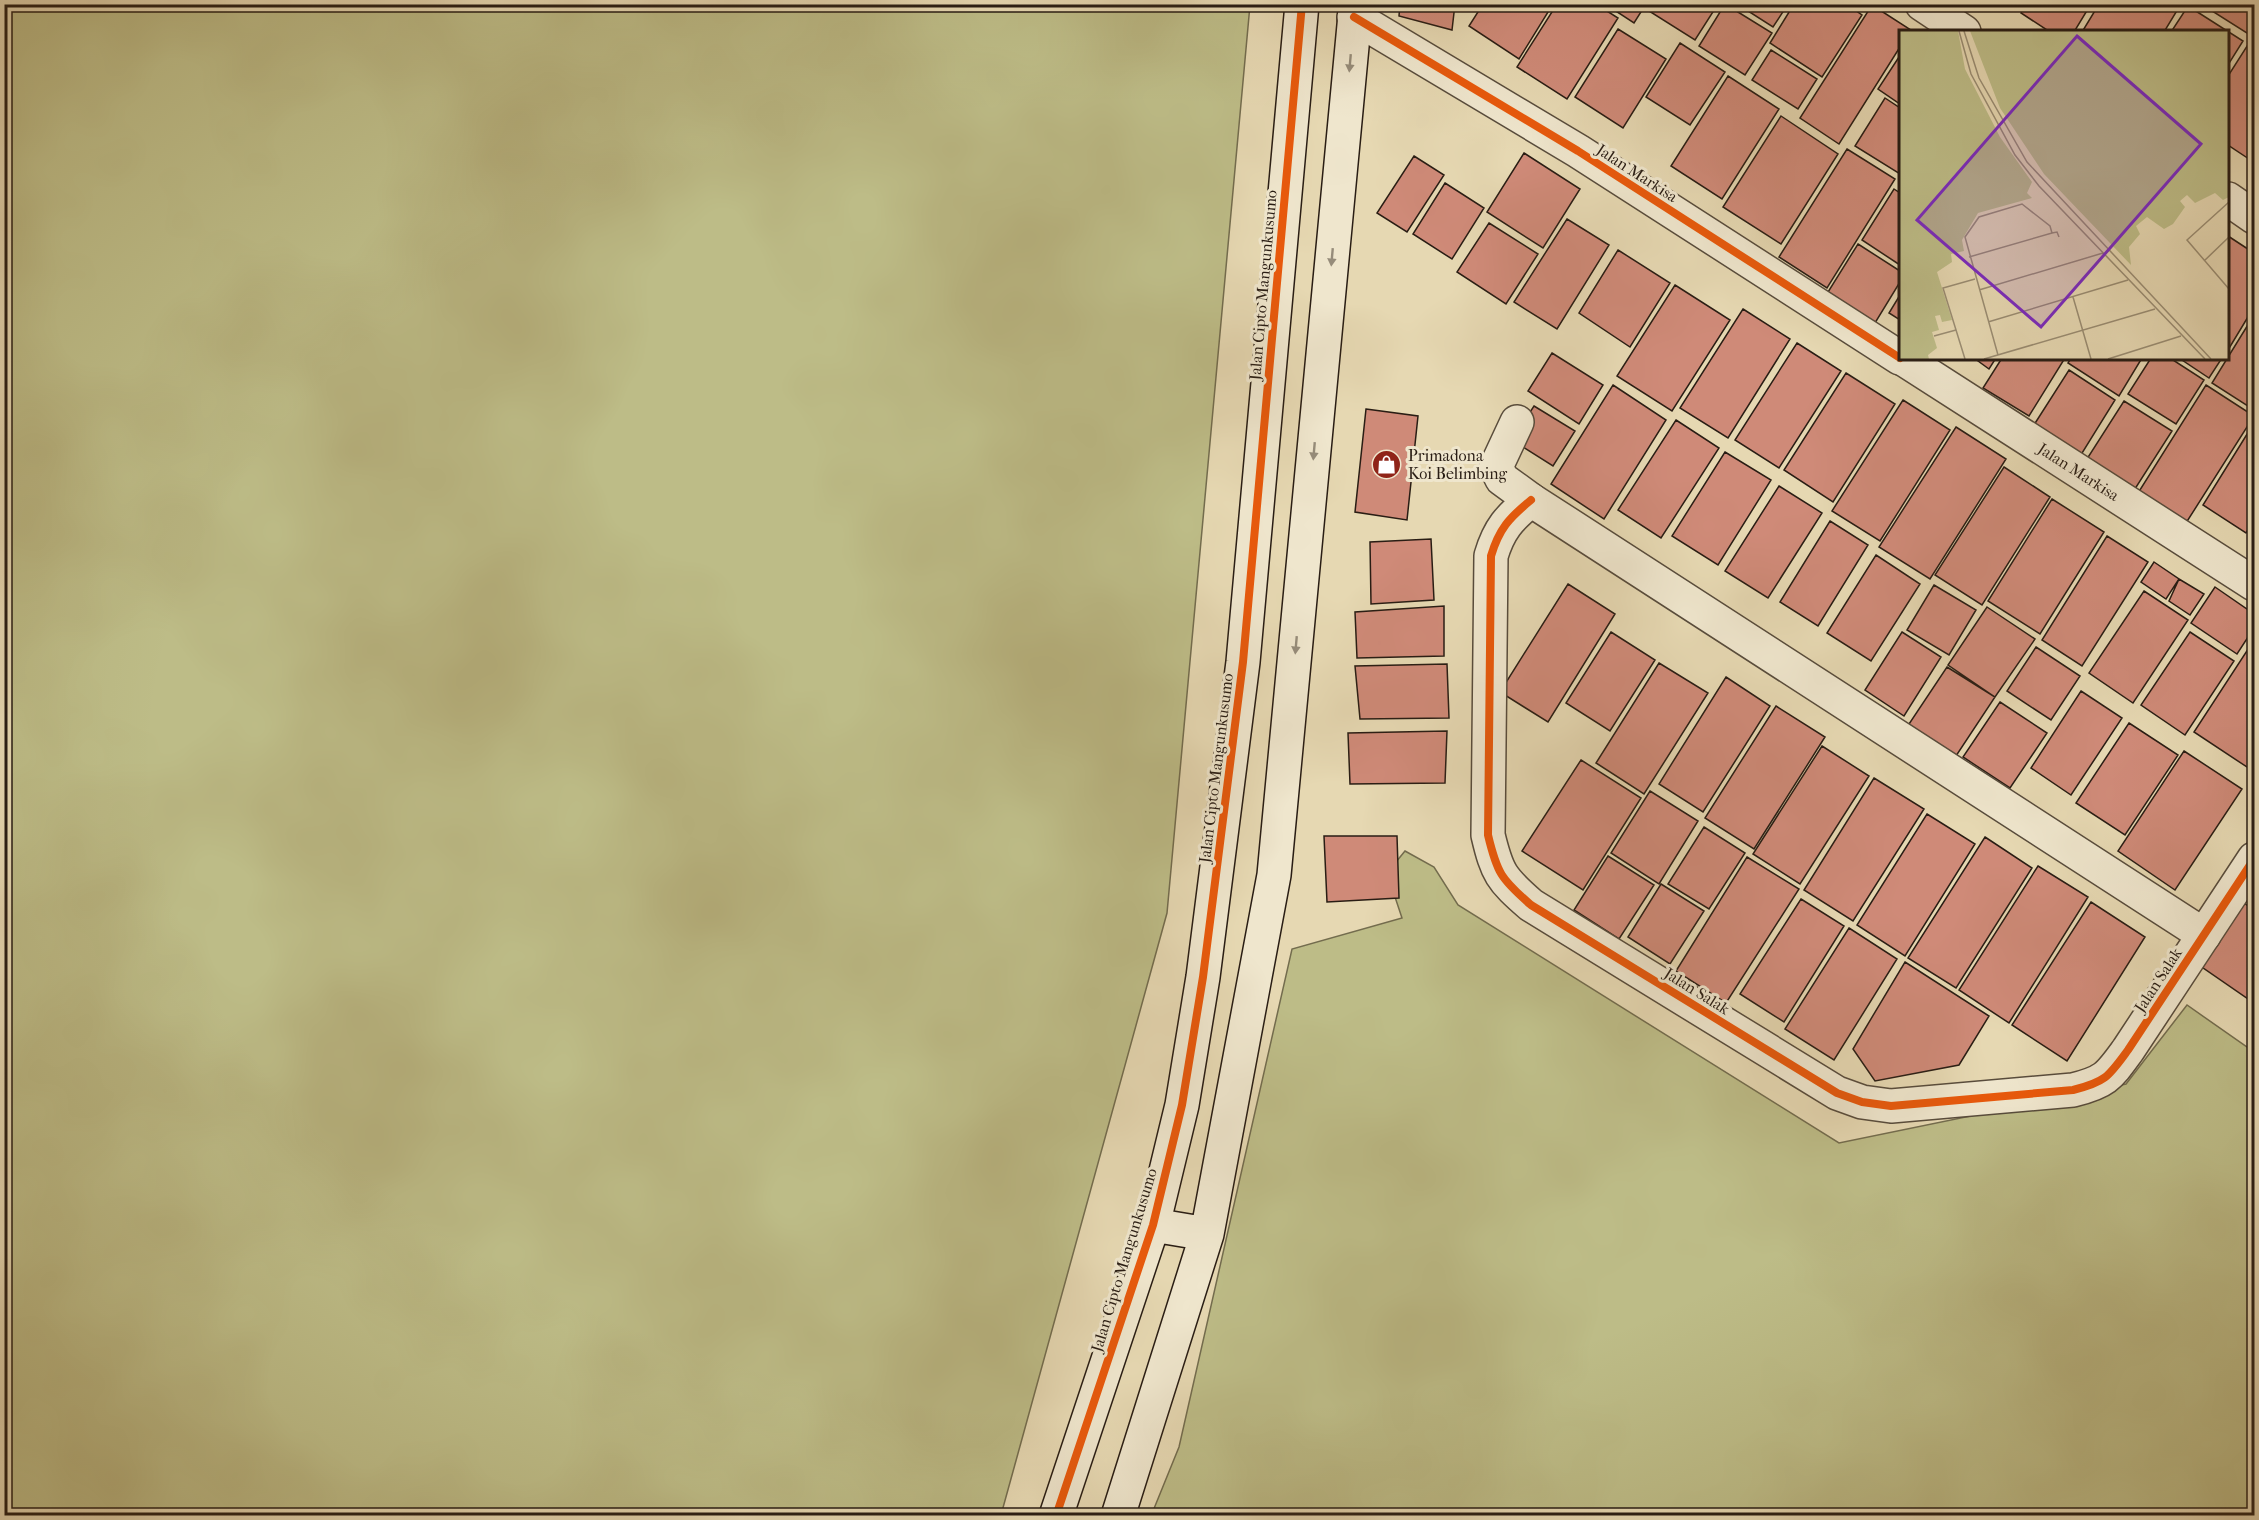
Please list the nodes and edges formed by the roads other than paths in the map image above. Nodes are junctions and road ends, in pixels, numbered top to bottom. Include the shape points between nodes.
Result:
1 (1302, 4) edge
2 (1922, 4) edge
3 (1355, 11) edge
4 (1961, 30) edge
5 (2229, 200) edge
6 (2254, 217) edge
7 (1899, 357) edge
8 (1904, 360) edge
9 (1517, 422) dead end
10 (1531, 501) junction
11 (2254, 584) edge
12 (2254, 859) edge
13 (2204, 935) junction
14 (1152, 1225) junction
15 (1207, 1234) junction
16 (1056, 1515) edge
17 (1118, 1515) edge

1 - 14 street, Jalan Cipto Mangunkusumo via 1241,673 1201,989 1182,1105
2 - 4 street
3 - 7 street, Jalan Markisa
3 -> 15 street via 1274,875
5 - 6 street
8 - 11 street, Jalan Markisa
9 - 10 street via 1496,467 1502,479
10 - 13 street
10 - 13 street, Jalan Salak via 1510,517 1497,536 1491,556 1488,835 1506,884 1531,905 1837,1093 1891,1106 2063,1091 2101,1082 2128,1050
12 - 13 street, Jalan Salak
14 - 15 street
14 - 16 street, Jalan Cipto Mangunkusumo
15 - 17 street

